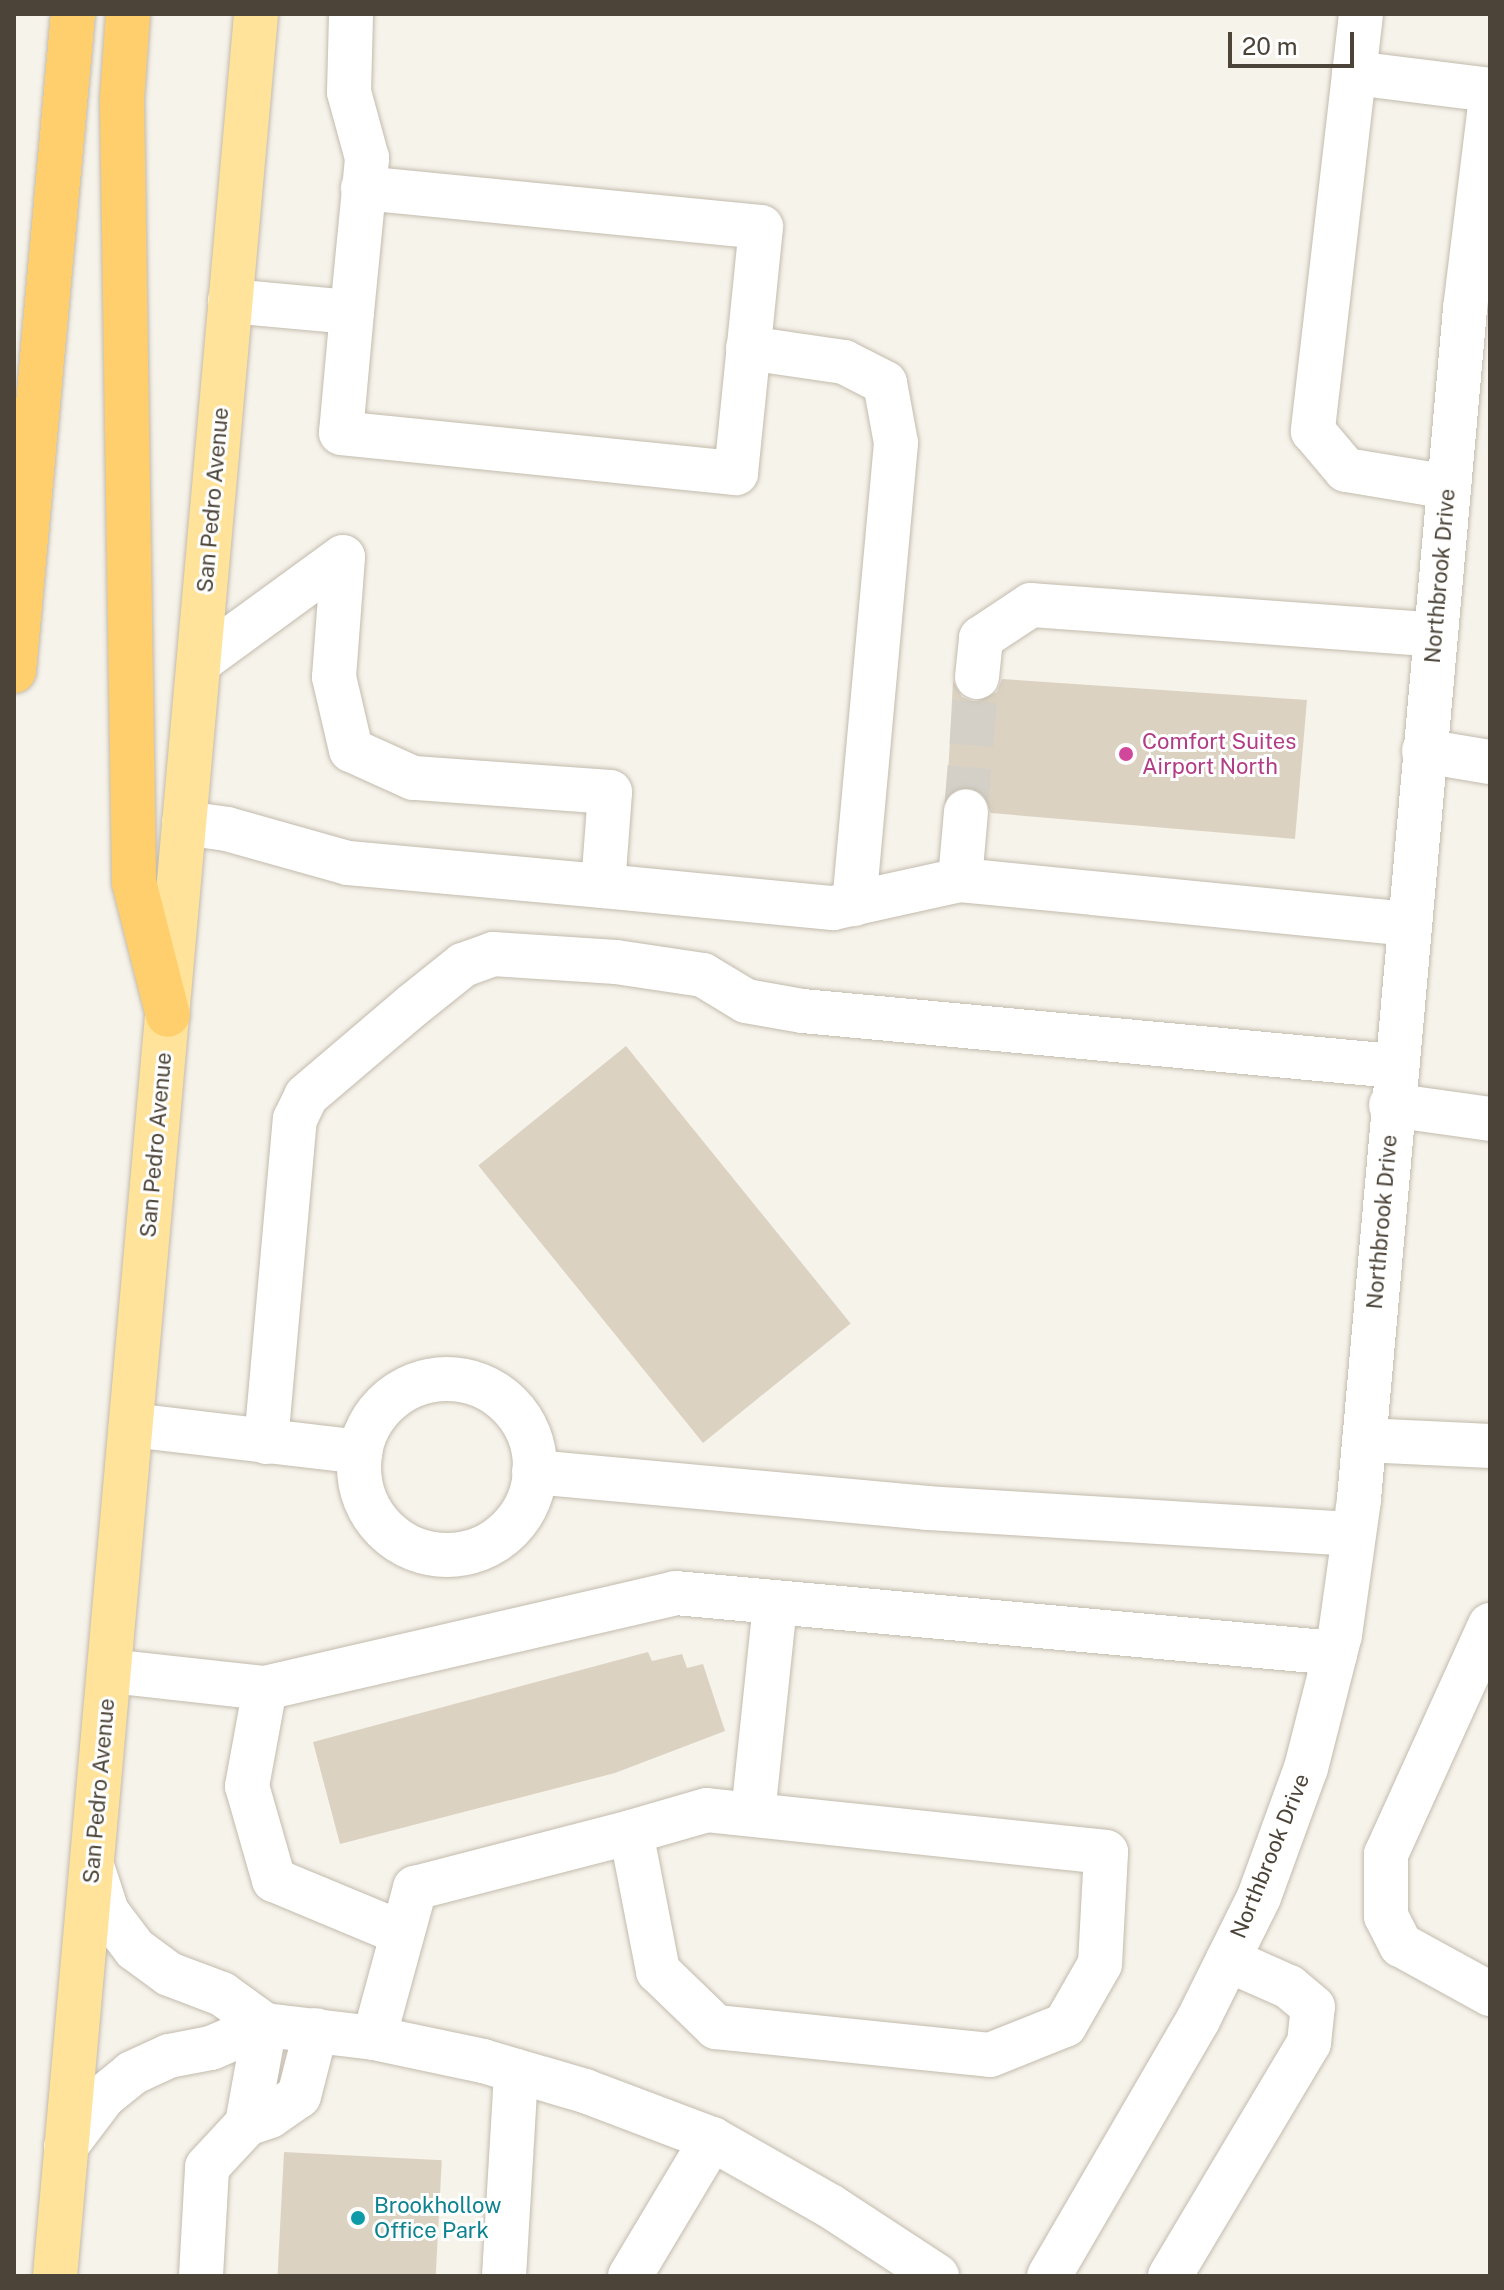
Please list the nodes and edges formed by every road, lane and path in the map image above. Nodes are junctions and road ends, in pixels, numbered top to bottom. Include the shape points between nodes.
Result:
1 (73, 14) edge
2 (128, 14) edge
3 (256, 14) edge
4 (351, 14) edge
5 (1361, 14) edge
6 (1354, 73) junction
7 (1490, 90) edge
8 (1490, 104) edge
9 (363, 188) junction
10 (230, 301) junction
11 (1477, 310) edge
12 (352, 312) junction
13 (748, 348) junction
14 (1473, 410) edge
15 (1449, 487) junction
16 (1435, 635) junction
17 (199, 662) junction
18 (14, 671) edge
19 (977, 677) tunnel mouth
20 (1424, 751) junction
21 (1490, 762) edge
22 (966, 811) tunnel mouth
23 (184, 823) junction
24 (960, 880) junction
25 (603, 886) junction
26 (854, 904) junction
27 (1408, 924) junction
28 (168, 1015) junction
29 (1393, 1086) junction
30 (1490, 1119) edge
31 (131, 1425) junction
32 (1364, 1440) junction
33 (266, 1442) junction
34 (1490, 1446) edge
35 (360, 1452) junction
36 (534, 1472) junction
37 (1353, 1534) junction
38 (775, 1603) junction
39 (1490, 1625) edge
40 (1335, 1653) junction
41 (110, 1671) junction
42 (265, 1688) junction
43 (753, 1814) junction
44 (631, 1832) junction
45 (92, 1866) junction
46 (399, 1932) junction
47 (1228, 1960) junction
48 (1490, 1994) edge
49 (265, 2025) junction
50 (316, 2030) junction
51 (374, 2038) junction
52 (516, 2071) junction
53 (247, 2124) junction
54 (712, 2139) junction
55 (66, 2146) junction
56 (55, 2276) edge
57 (201, 2276) edge
58 (504, 2276) edge
59 (630, 2276) edge
60 (937, 2276) edge
61 (1049, 2276) edge
62 (1170, 2276) edge

1 - 18 highway
2 - 28 highway via 122,99 134,882
3 - 10 main road, San Pedro Avenue
4 - 9 street via 349,92 367,158
5 - 6 street
6 - 7 street
6 - 15 street via 1313,431 1346,470
8 - 11 street, Northbrook Drive
9 - 12 street
9 - 13 street via 761,227
10 - 12 street
10 - 17 main road, San Pedro Avenue
11 - 14 street, Northbrook Drive
12 - 13 street via 341,433 736,473
13 - 26 street via 844,362 885,383 896,443
14 - 15 street, Northbrook Drive
15 - 16 street, Northbrook Drive
16 - 19 street via 1031,605 981,638
16 - 20 street, Northbrook Drive
17 - 23 main road, San Pedro Avenue
17 - 25 street via 343,557 334,677 351,750 413,778 610,792
20 - 21 street
20 - 27 street, Northbrook Drive
22 - 24 street
23 - 25 street via 227,829 348,863
23 - 28 main road, San Pedro Avenue
24 - 26 street
24 - 27 street
25 - 26 street via 833,908
27 - 29 street, Northbrook Drive
28 - 31 main road, San Pedro Avenue
29 - 30 street
29 - 32 street, Northbrook Drive
29 - 33 street via 803,1011 746,1001 703,975 616,962 493,954 463,965 413,1005 306,1096 295,1119
31 - 33 street
31 - 41 main road, San Pedro Avenue
32 - 34 street
32 - 37 street, Northbrook Drive
33 - 35 street
35 - 36 street via 369,1426 407,1389 460,1381 487,1389 509,1405 525,1426
35 - 36 street via 359,1480 384,1529 406,1546 433,1555 461,1554 488,1545 511,1529 526,1505
36 - 37 street via 927,1508
37 - 40 street, Northbrook Drive
38 - 40 street
38 - 42 street via 675,1593
38 - 43 street
39 - 48 street via 1386,1854 1386,1916 1401,1945
40 - 47 street, Northbrook Drive via 1306,1768 1259,1897
41 - 42 street
41 - 45 main road, San Pedro Avenue
42 - 46 street via 247,1786 274,1880
43 - 44 street via 707,1810
43 - 44 street via 1106,1852 1100,1964 1065,2025 990,2055 716,2027 658,1971
44 - 46 street via 415,1888
45 - 49 street via 107,1912 135,1949 169,1974 222,1994
45 - 55 main road, San Pedro Avenue
46 - 51 street
47 - 61 street, Northbrook Drive
47 - 62 street via 1289,1987 1313,2007 1309,2043
49 - 50 street
49 - 53 street
49 - 55 street via 132,2073 104,2096
50 - 51 street
50 - 53 street via 299,2096
51 - 52 street
52 - 54 street
52 - 58 street
53 - 57 street via 207,2167
54 - 59 street
54 - 60 street via 830,2206
55 - 56 main road, San Pedro Avenue

